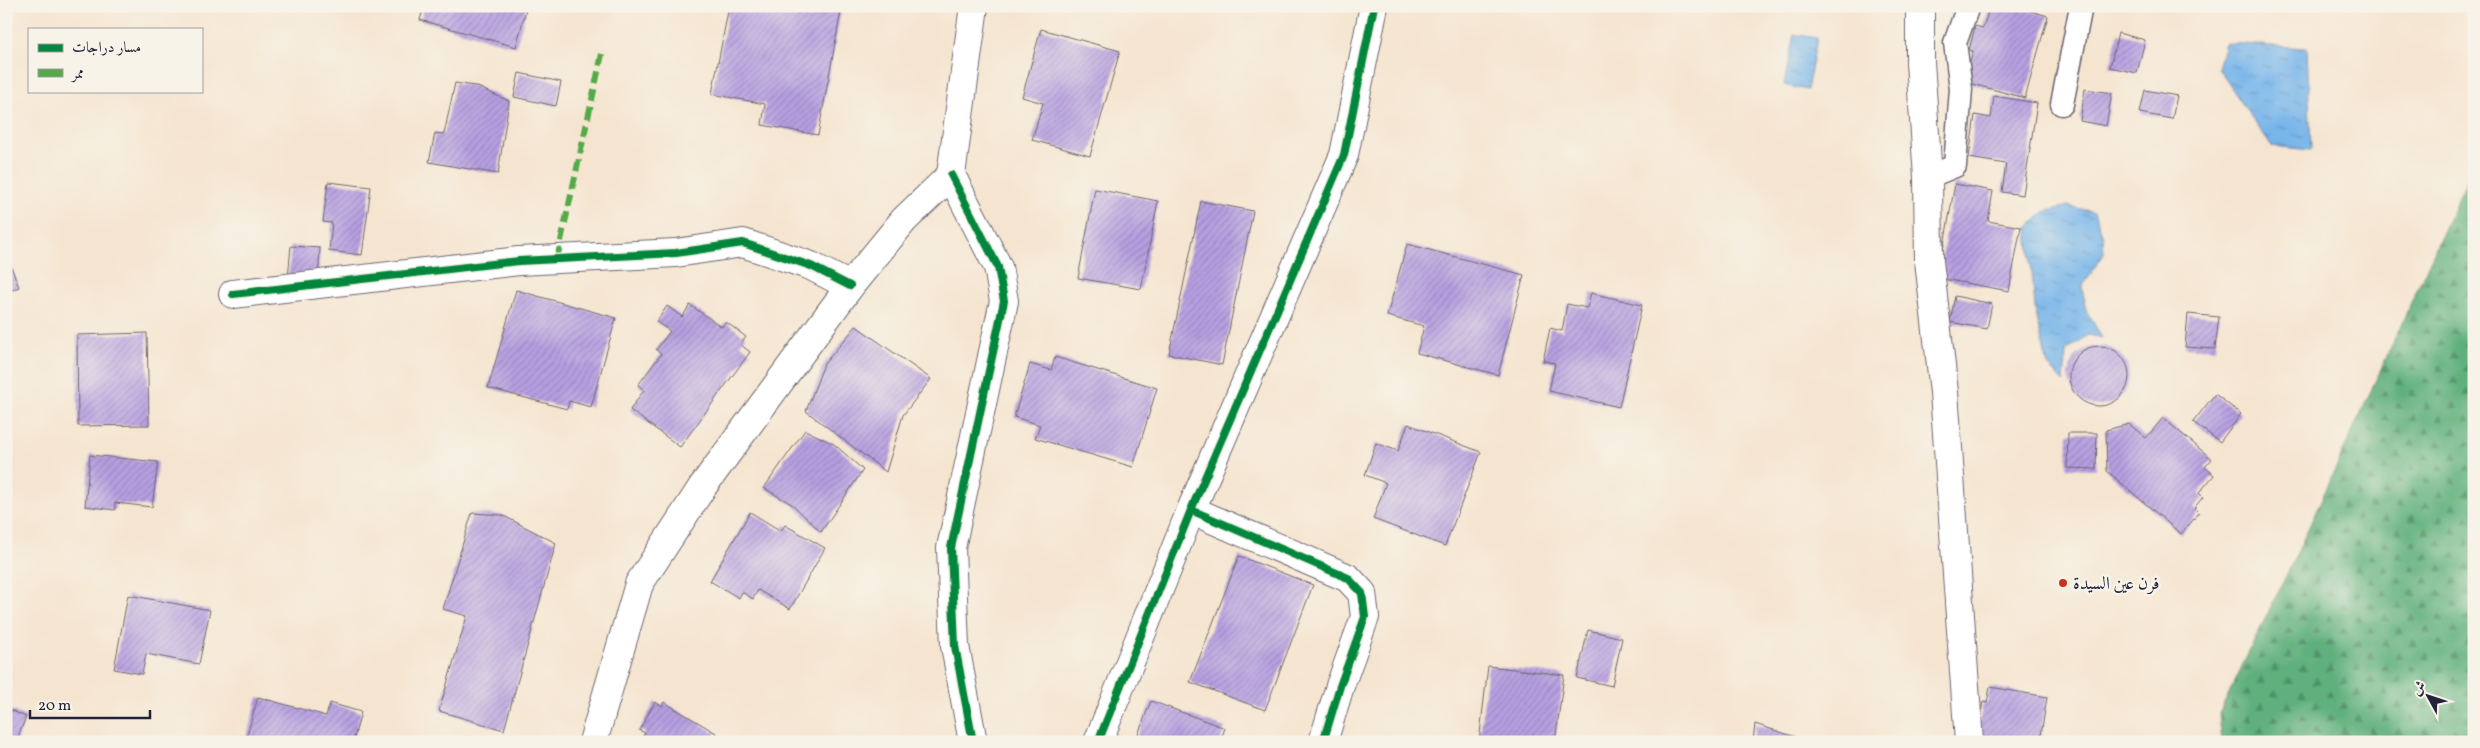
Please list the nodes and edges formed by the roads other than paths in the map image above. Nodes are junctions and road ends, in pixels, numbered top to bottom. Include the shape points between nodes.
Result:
1 (974, 6) edge
2 (1374, 6) edge
3 (1920, 6) edge
4 (1968, 6) edge
5 (2082, 6) edge
6 (2062, 104) dead end
7 (951, 175) junction
8 (1928, 177) junction
9 (850, 286) junction
10 (233, 294) dead end
11 (1191, 510) junction
12 (592, 742) edge
13 (973, 742) edge
14 (1098, 742) edge
15 (1323, 742) edge
16 (1969, 742) edge

1 - 7 street
2 - 11 street via 1344,155
3 - 8 street via 1920,62
4 - 8 lane via 1955,43 1961,89 1955,166
5 - 6 lane
7 - 9 street via 904,220
7 - 13 street via 998,267 1004,301 950,548 955,646
8 - 16 street via 1929,261 1944,392
9 - 10 street via 811,266 743,243 676,253 519,261
9 - 12 street via 703,486 638,584
11 - 14 street
11 - 15 street via 1348,578 1362,593 1365,617

